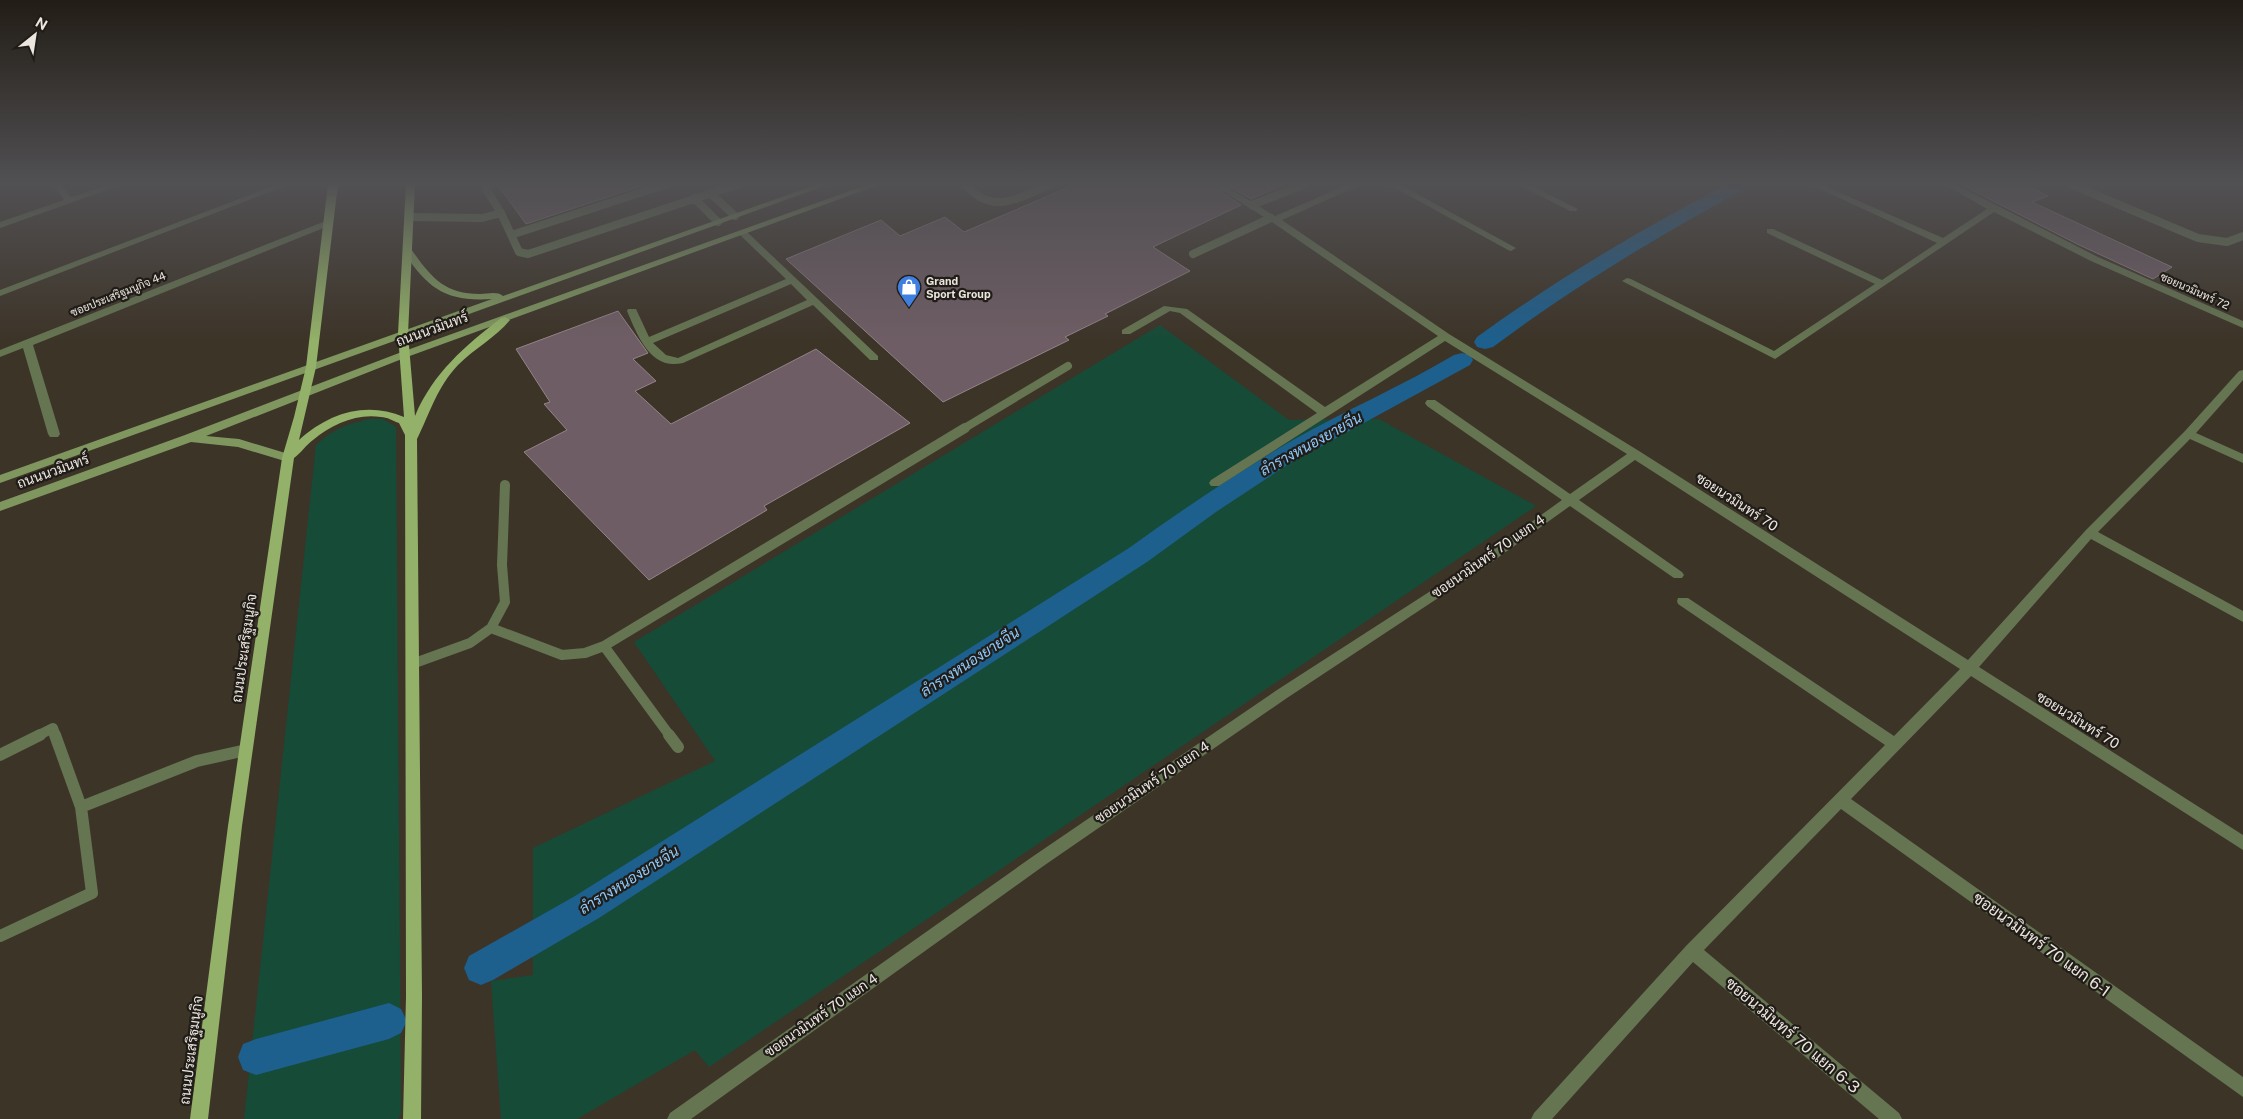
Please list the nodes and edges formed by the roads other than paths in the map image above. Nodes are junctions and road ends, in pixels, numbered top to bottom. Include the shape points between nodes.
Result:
1 (148, 236) edge
2 (295, 236) edge
3 (326, 236) edge
4 (409, 236) edge
5 (512, 236) edge
6 (581, 236) edge
7 (678, 236) edge
8 (734, 236) edge
9 (746, 236) edge
10 (1234, 236) edge
11 (1298, 236) edge
12 (1489, 236) edge
13 (1781, 236) edge
14 (1930, 236) edge
15 (1952, 236) edge
16 (2047, 236) edge
17 (2194, 236) edge
18 (2243, 236) edge
19 (1943, 242) junction
20 (1511, 248) dead end
21 (408, 251) junction
22 (1193, 254) dead end
23 (792, 280) junction
24 (1627, 281) dead end
25 (1881, 283) junction
26 (0, 293) edge
27 (515, 295) junction
28 (814, 301) junction
29 (632, 310) dead end
30 (504, 320) junction
31 (2243, 325) edge
32 (1126, 332) dead end
33 (403, 334) junction
34 (1445, 336) junction
35 (646, 342) junction
36 (27, 343) junction
37 (0, 354) edge
38 (403, 355) junction
39 (874, 358) dead end
40 (1068, 366) dead end
41 (311, 367) junction
42 (2243, 373) edge
43 (305, 393) junction
44 (1431, 404) dead end
45 (1324, 412) junction
46 (54, 434) dead end
47 (2189, 434) junction
48 (189, 438) junction
49 (411, 439) junction
50 (1635, 454) junction
51 (288, 458) junction
52 (2243, 459) edge
53 (0, 479) edge
54 (1216, 483) dead end
55 (505, 485) dead end
56 (1570, 499) junction
57 (0, 507) edge
58 (2090, 533) junction
59 (1678, 575) dead end
60 (1683, 601) dead end
61 (2243, 617) edge
62 (492, 628) junction
63 (604, 646) junction
64 (412, 664) junction
65 (1969, 669) junction
66 (1894, 743) junction
67 (678, 747) dead end
68 (246, 750) junction
69 (0, 755) edge
70 (1840, 800) junction
71 (80, 807) junction
72 (2243, 843) edge
73 (0, 936) edge
74 (1692, 951) junction
75 (2243, 1088) edge
76 (199, 1119) edge
77 (412, 1119) edge
78 (676, 1119) edge
79 (1540, 1119) edge
80 (1893, 1119) edge

1 - 26 street
2 - 36 street, ซอยประเสริฐมนูกิจ 44
3 - 41 main road, ถนนประเสริฐมนูกิจ
4 - 21 main road
5 - 6 lane via 519,252 528,254
7 - 27 main road, ถนนนวมินทร์
8 - 30 main road, ถนนนวมินทร์
9 - 23 street
10 - 22 lane
11 - 34 street, ซอยนวมินทร์ 70
12 - 20 street
13 - 25 street
14 - 19 street
15 - 19 street
16 - 31 street, ซอยนวมินทร์ 72 via 2100,263
17 - 18 lane via 2216,242 2235,242
19 - 25 street
21 - 27 main road via 431,284 450,293 474,298
21 - 33 main road
23 - 28 street
23 - 35 street
24 - 25 street via 1775,356
27 - 33 main road, ถนนนวมินทร์
28 - 35 street via 679,361 665,361
28 - 39 street
29 - 35 street
30 - 38 main road, ถนนนวมินทร์
30 - 49 main road via 444,374 430,394
32 - 45 street via 1168,308 1183,311
33 - 38 main road
33 - 41 main road, ถนนนวมินทร์
34 - 45 street
34 - 50 street, ซอยนวมินทร์ 70
36 - 37 street, ซอยประเสริฐมนูกิจ 44
36 - 46 street
38 - 43 main road, ถนนนวมินทร์
38 - 49 main road
40 - 63 lane
41 - 43 main road, ถนนประเสริฐมนูกิจ
41 - 53 main road, ถนนนวมินทร์
42 - 47 street
43 - 48 main road, ถนนนวมินทร์
43 - 51 main road, ถนนประเสริฐมนูกิจ
44 - 56 street
45 - 54 street
47 - 52 street
47 - 58 street
48 - 51 main road via 239,443
48 - 57 main road, ถนนนวมินทร์
49 - 51 main road via 404,421 383,413 352,415 322,427 302,441
49 - 64 main road
50 - 56 street, ซอยนวมินทร์ 70 แยก 4
50 - 65 street, ซอยนวมินทร์ 70
51 - 68 main road, ถนนประเสริฐมนูกิจ
55 - 62 lane via 502,566 505,602
56 - 59 street
56 - 78 street, ซอยนวมินทร์ 70 แยก 4 via 1478,566 1282,694 1037,862
58 - 61 street
58 - 65 street
60 - 66 street
62 - 63 lane via 562,655 585,653
62 - 64 lane via 470,643
63 - 67 lane
64 - 77 main road
65 - 66 street
65 - 72 street, ซอยนวมินทร์ 70
66 - 70 street
68 - 71 lane via 197,761
68 - 76 main road, ถนนประเสริฐมนูกิจ
69 - 71 lane via 53,728
70 - 74 street
70 - 75 street, ซอยนวมินทร์ 70 แยก 6-1
71 - 73 lane via 92,894
74 - 79 street
74 - 80 street, ซอยนวมินทร์ 70 แยก 6-3

